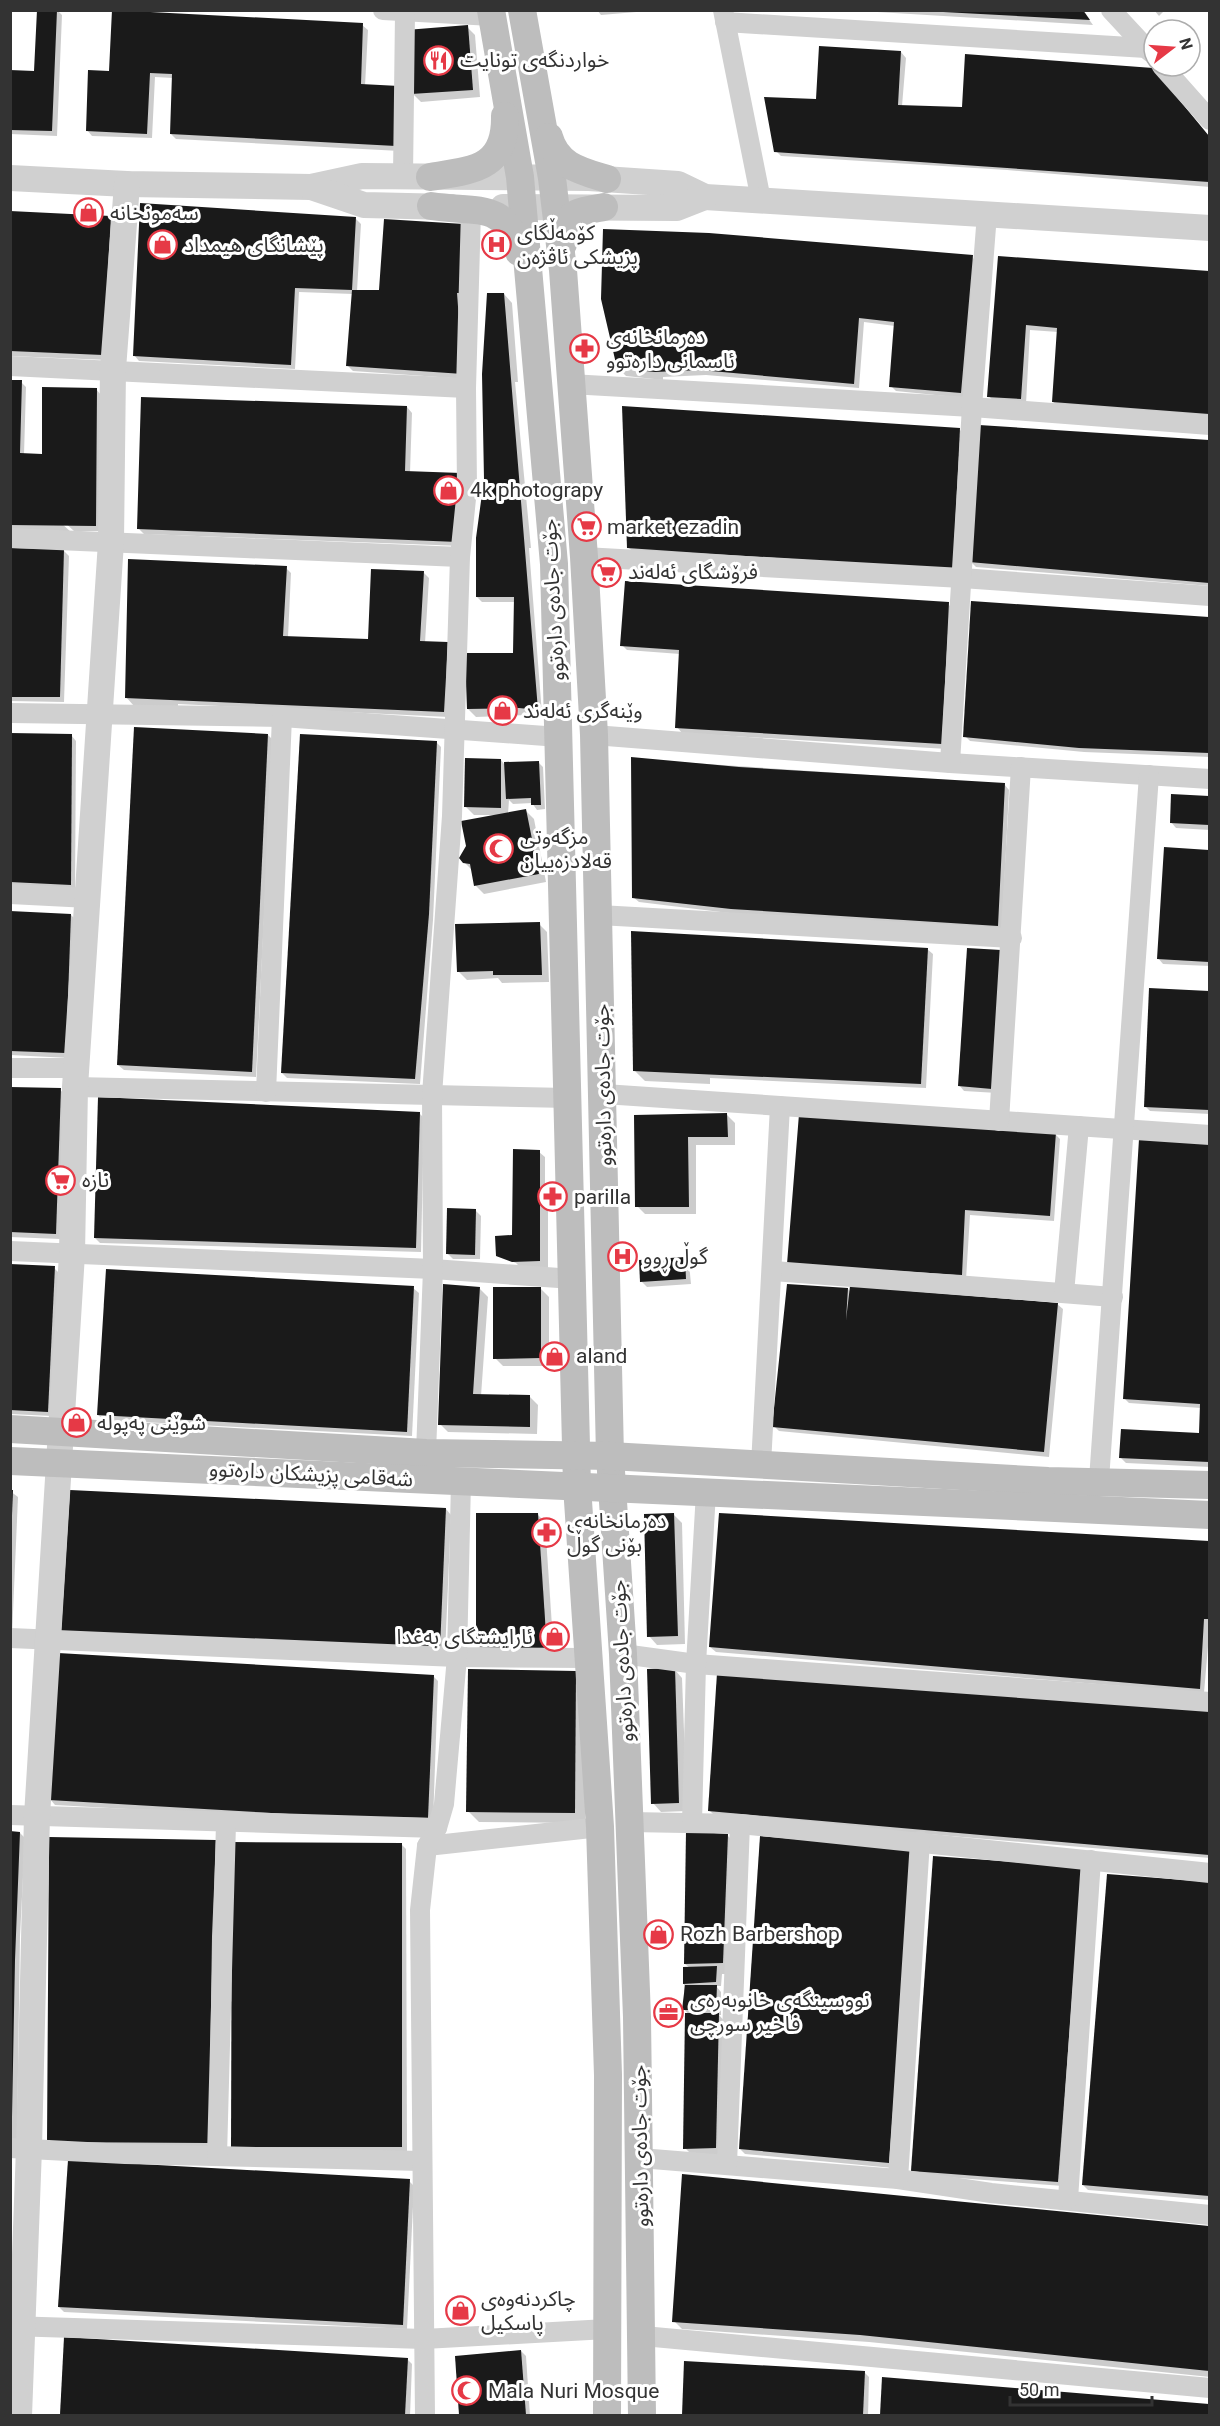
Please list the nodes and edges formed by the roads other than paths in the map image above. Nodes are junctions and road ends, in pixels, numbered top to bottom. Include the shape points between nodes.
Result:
1 (383, 10) edge
2 (522, 10) edge
3 (1111, 10) edge
4 (405, 13) junction
5 (491, 13) edge
6 (724, 16) edge
7 (1142, 43) edge
8 (1142, 51) edge
9 (1172, 78) edge
10 (536, 85) junction
11 (505, 93) junction
12 (1209, 120) edge
13 (417, 176) junction
14 (520, 177) junction
15 (10, 178) edge
16 (552, 178) junction
17 (607, 179) junction
18 (127, 184) junction
19 (311, 187) junction
20 (705, 197) junction
21 (761, 200) junction
22 (431, 206) junction
23 (556, 207) junction
24 (604, 207) junction
25 (522, 208) junction
26 (471, 211) junction
27 (987, 214) junction
28 (1209, 228) edge
29 (563, 270) junction
30 (531, 305) junction
31 (10, 366) edge
32 (113, 369) junction
33 (570, 384) junction
34 (466, 388) junction
35 (972, 407) junction
36 (1209, 425) edge
37 (10, 538) edge
38 (111, 542) junction
39 (459, 557) junction
40 (584, 557) junction
41 (962, 578) junction
42 (1209, 596) edge
43 (10, 713) edge
44 (98, 715) junction
45 (282, 717) junction
46 (455, 728) junction
47 (594, 735) junction
48 (559, 737) junction
49 (950, 763) junction
50 (1022, 767) junction
51 (1149, 775) junction
52 (1209, 778) edge
53 (10, 894) edge
54 (89, 898) junction
55 (599, 915) junction
56 (1012, 938) junction
57 (10, 1068) edge
58 (76, 1078) junction
59 (266, 1092) junction
60 (604, 1094) junction
61 (432, 1095) junction
62 (568, 1098) junction
63 (780, 1106) junction
64 (999, 1121) junction
65 (1078, 1126) junction
66 (1122, 1129) junction
67 (1209, 1135) edge
68 (10, 1251) edge
69 (72, 1254) junction
70 (433, 1269) junction
71 (773, 1271) junction
72 (573, 1279) junction
73 (1064, 1293) junction
74 (1113, 1297) junction
75 (10, 1429) edge
76 (61, 1432) junction
77 (426, 1453) junction
78 (610, 1455) junction
79 (576, 1457) junction
80 (10, 1461) edge
81 (59, 1463) junction
82 (761, 1465) junction
83 (1099, 1480) junction
84 (461, 1481) junction
85 (1209, 1485) edge
86 (577, 1486) junction
87 (611, 1488) junction
88 (706, 1492) junction
89 (1209, 1515) edge
90 (10, 1638) edge
91 (47, 1639) junction
92 (623, 1654) junction
93 (457, 1657) junction
94 (586, 1658) junction
95 (696, 1664) junction
96 (1209, 1702) edge
97 (10, 1815) edge
98 (36, 1816) junction
99 (630, 1822) junction
100 (226, 1823) junction
101 (692, 1823) junction
102 (740, 1824) junction
103 (600, 1827) junction
104 (438, 1828) junction
105 (920, 1841) junction
106 (427, 1846) junction
107 (1091, 1860) junction
108 (1209, 1873) edge
109 (20, 2148) edge
110 (217, 2156) junction
111 (640, 2158) junction
112 (421, 2161) junction
113 (728, 2164) junction
114 (898, 2179) junction
115 (1068, 2199) junction
116 (1209, 2215) edge
117 (16, 2326) edge
118 (607, 2329) junction
119 (643, 2336) junction
120 (424, 2339) junction
121 (1209, 2388) edge
122 (19, 2415) edge
123 (425, 2415) edge
124 (607, 2415) edge
125 (642, 2415) edge

1 - 4 street
2 - 10 main road, جۆت جادەی دارەتوو
3 - 7 street
4 - 5 street
4 - 13 street
5 - 11 main road, جۆت جادەی دارەتوو
6 - 8 street
6 - 21 street
9 - 12 street
10 - 16 main road, جۆت جادەی دارەتوو
10 - 17 main road via 556,155 573,168
11 - 13 main road via 503,138 494,157 475,168
11 - 14 main road, جۆت جادەی دارەتوو
13 - 14 street
13 - 19 street via 362,176
14 - 16 street
14 - 25 main road, جۆت جادەی دارەتوو
15 - 18 street
16 - 17 street
16 - 23 main road, جۆت جادەی دارەتوو
17 - 20 street via 678,184
18 - 19 street
18 - 32 street
19 - 22 street via 363,205
20 - 21 street
20 - 24 street via 677,208
21 - 27 street
22 - 25 street
22 - 26 main road
23 - 24 street
23 - 25 street
23 - 29 main road, جۆت جادەی دارەتوو
24 - 29 main road via 577,213 565,222
25 - 30 main road, جۆت جادەی دارەتوو
26 - 30 main road via 495,214 510,226
26 - 34 street
27 - 28 street
27 - 35 street
29 - 33 main road, جۆت جادەی دارەتوو
30 - 48 main road, جۆت جادەی دارەتوو via 554,564
31 - 32 street
32 - 34 street
32 - 38 street
33 - 35 street
33 - 40 main road, جۆت جادەی دارەتوو
34 - 39 street via 467,489
35 - 36 street
35 - 41 street
37 - 38 street
38 - 39 street
38 - 44 street
39 - 46 street
40 - 41 street
40 - 47 main road, جۆت جادەی دارەتوو
41 - 42 street
41 - 49 street
43 - 44 street
44 - 45 street
44 - 54 street
45 - 46 street
45 - 59 street
46 - 48 street
46 - 61 street
47 - 49 street
47 - 55 main road, جۆت جادەی دارەتوو
48 - 62 main road, جۆت جادەی دارەتوو
49 - 50 street
50 - 51 street
50 - 56 street
51 - 52 street
51 - 66 street
53 - 54 street
54 - 58 street
55 - 56 street
55 - 60 main road, جۆت جادەی دارەتوو
56 - 64 street
57 - 58 street
58 - 59 street
58 - 69 street
59 - 61 street
60 - 63 street
60 - 78 main road, جۆت جادەی دارەتوو
61 - 62 street
61 - 70 street
62 - 72 main road, جۆت جادەی دارەتوو
63 - 64 street
63 - 71 street
64 - 65 street
65 - 66 street
65 - 73 street
66 - 67 street
66 - 74 street
68 - 69 street
69 - 70 street
69 - 76 street
70 - 72 street
70 - 77 street
71 - 73 street
71 - 82 street
72 - 79 main road, جۆت جادەی دارەتوو
73 - 74 street
74 - 83 street
75 - 76 main road, شەقامی پزیشکان دارەتوو
76 - 77 main road, شەقامی پزیشکان دارەتوو
76 - 81 street
77 - 79 main road, شەقامی پزیشکان دارەتوو
78 - 79 main road, شەقامی پزیشکان دارەتوو
78 - 82 main road, شەقامی پزیشکان دارەتوو
78 - 87 main road, جۆت جادەی دارەتوو
79 - 86 main road, جۆت جادەی دارەتوو
80 - 81 main road, شەقامی پزیشکان دارەتوو
81 - 84 main road, شەقامی پزیشکان دارەتوو
81 - 91 street
82 - 83 main road, شەقامی پزیشکان دارەتوو
83 - 85 main road, شەقامی پزیشکان دارەتوو
84 - 86 main road, شەقامی پزیشکان دارەتوو
84 - 93 street
86 - 87 main road, شەقامی پزیشکان دارەتوو
86 - 94 main road, جۆت جادەی دارەتوو
87 - 88 main road, شەقامی پزیشکان دارەتوو
87 - 92 main road, جۆت جادەی دارەتوو
88 - 89 main road, شەقامی پزیشکان دارەتوو
88 - 95 street
90 - 91 street
91 - 93 street
91 - 98 street
92 - 95 street
92 - 99 main road, جۆت جادەی دارەتوو
93 - 94 street
93 - 104 street via 444,1803
94 - 103 main road, جۆت جادەی دارەتوو
95 - 96 street
95 - 101 street
97 - 98 street
98 - 100 street
98 - 109 street
99 - 101 street
99 - 111 main road, جۆت جادەی دارەتوو
100 - 104 street
100 - 110 street
101 - 102 street
102 - 105 street
102 - 113 street
103 - 106 street
103 - 118 main road, جۆت جادەی دارەتوو via 608,2075
104 - 106 street
105 - 107 street
105 - 114 street
106 - 112 street via 420,1910
107 - 108 street
107 - 115 street
109 - 110 street
109 - 117 street
110 - 112 street
111 - 113 street
111 - 119 main road, جۆت جادەی دارەتوو
112 - 120 street
113 - 114 street
114 - 115 street via 991,2193
115 - 116 street
117 - 120 street
117 - 122 street
118 - 120 street
118 - 124 main road, جۆت جادەی دارەتوو
119 - 121 street
119 - 125 main road, جۆت جادەی دارەتوو
120 - 123 street

